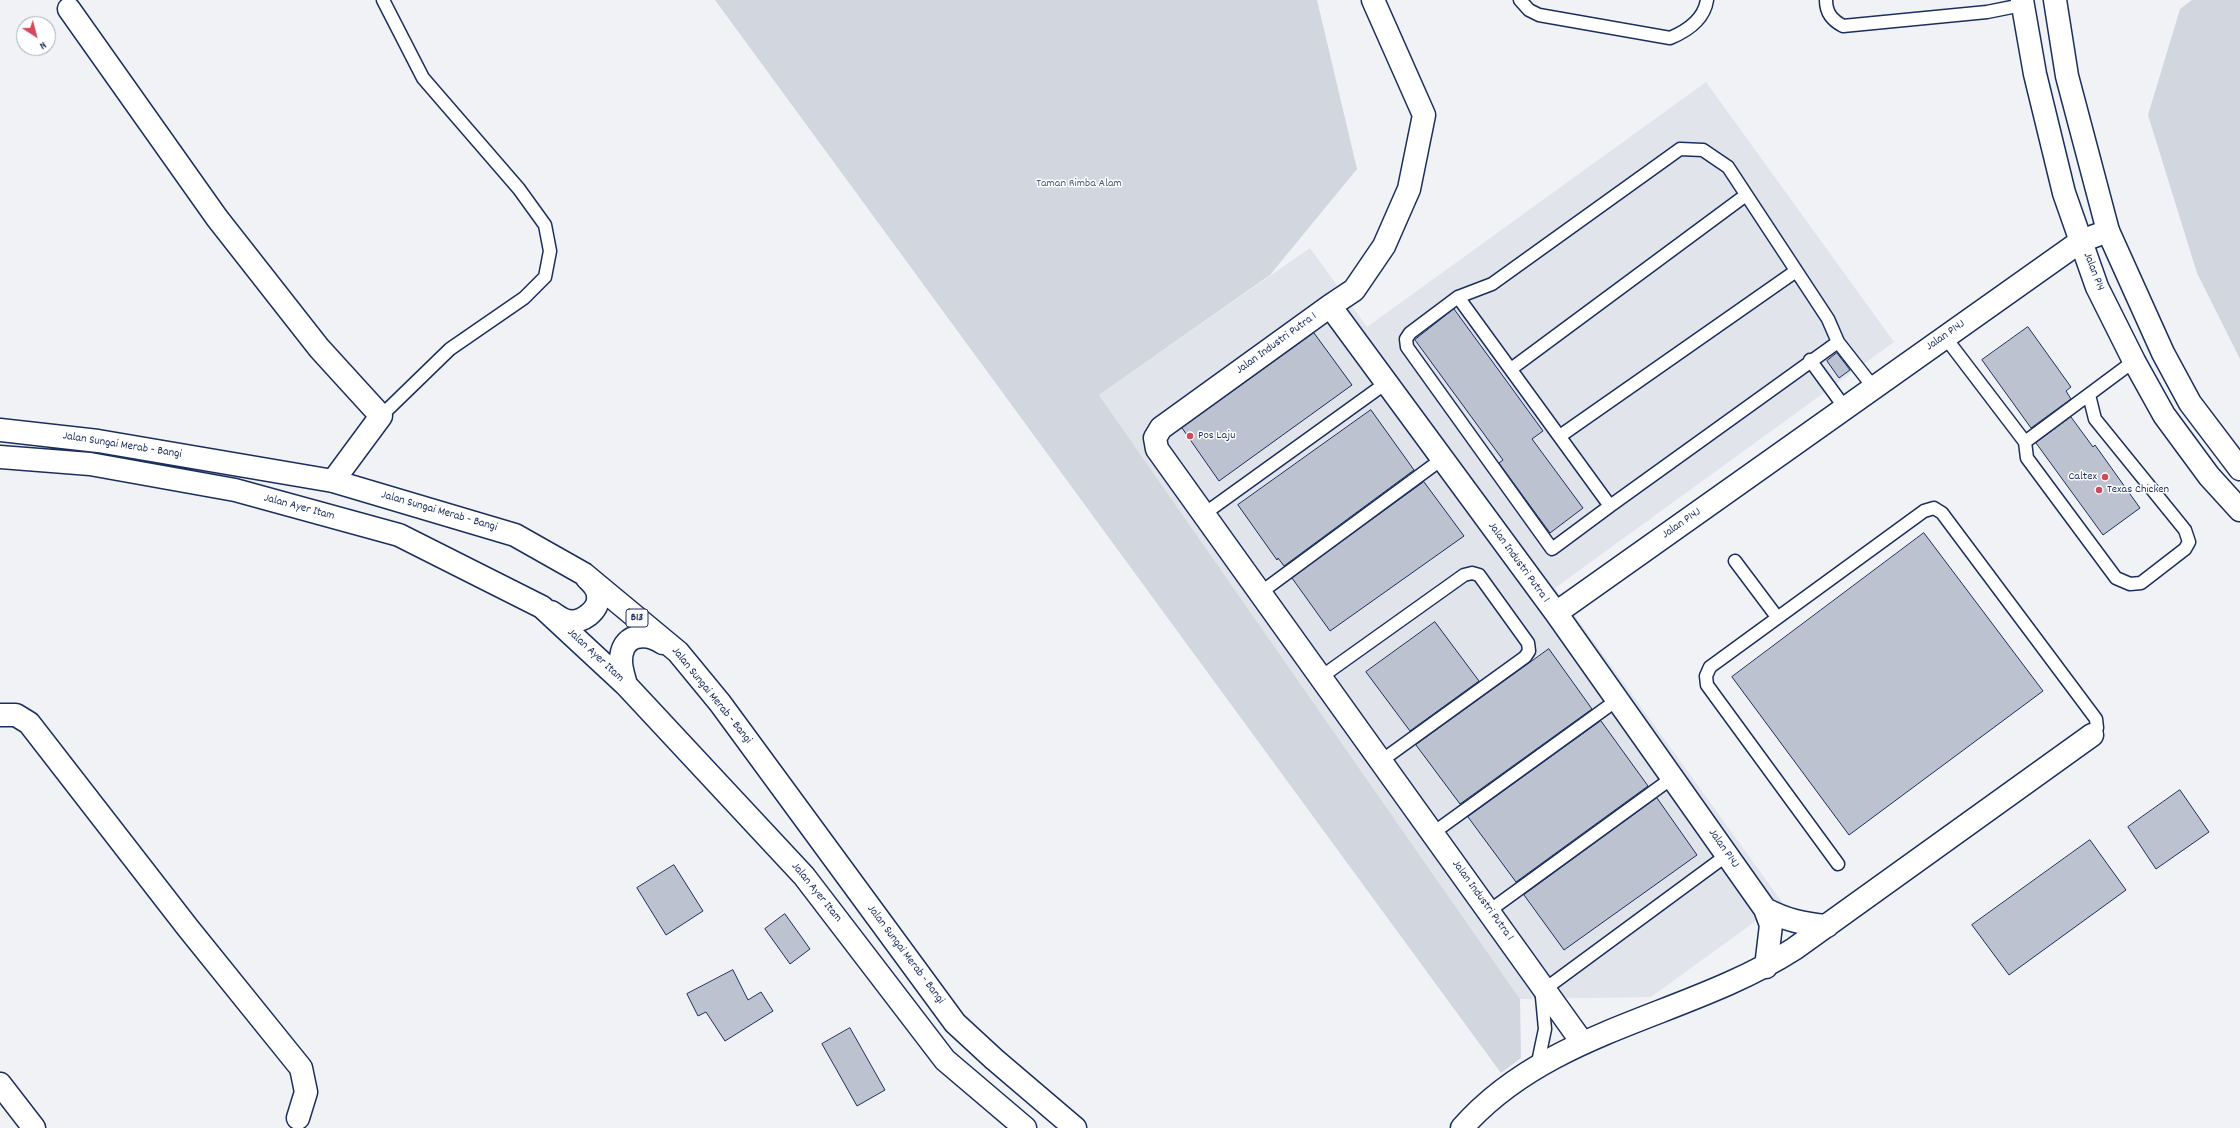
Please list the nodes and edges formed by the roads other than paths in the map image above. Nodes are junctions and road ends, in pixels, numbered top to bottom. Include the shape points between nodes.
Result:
1 (384, 0) edge
2 (1372, 0) edge
3 (1520, 0) edge
4 (1707, 0) edge
5 (1826, 0) edge
6 (2056, 0) edge
7 (2022, 3) edge
8 (69, 9) dead end
9 (1746, 196) junction
10 (2108, 231) junction
11 (2081, 241) junction
12 (1796, 271) junction
13 (1458, 297) junction
14 (1330, 306) junction
15 (1945, 337) junction
16 (1838, 342) junction
17 (1810, 360) junction
18 (2134, 361) junction
19 (1511, 369) junction
20 (1386, 383) junction
21 (1874, 388) junction
22 (2088, 395) junction
23 (1845, 408) junction
24 (381, 416) junction
25 (0, 430) edge
26 (1560, 436) junction
27 (2025, 442) junction
28 (0, 457) edge
29 (1442, 459) junction
30 (2240, 469) edge
31 (333, 481) junction
32 (1610, 506) junction
33 (2240, 510) edge
34 (1204, 514) junction
35 (1736, 562) dead end
36 (584, 574) junction
37 (1260, 593) junction
38 (542, 608) junction
39 (1556, 613) junction
40 (1777, 617) junction
41 (678, 652) junction
42 (1321, 677) junction
43 (626, 685) junction
44 (1617, 700) junction
45 (0, 715) edge
46 (2092, 735) joint
47 (1381, 761) junction
48 (1672, 778) junction
49 (1433, 833) junction
50 (1727, 855) junction
51 (1838, 864) dead end
52 (1765, 909) junction
53 (1489, 911) junction
54 (1826, 926) junction
55 (1766, 967) junction
56 (1544, 989) junction
57 (1582, 1042) junction
58 (1537, 1067) junction
59 (0, 1084) edge
60 (298, 1118) dead end
61 (34, 1128) edge
62 (1025, 1128) edge
63 (1074, 1128) edge
64 (1462, 1128) edge

1 - 24 lane via 423,78 519,189 544,225 550,251 545,277 524,298 450,349
2 - 14 street via 1424,115 1409,189 1384,246 1354,290
3 - 4 lane via 1529,10 1539,15 1670,38 1684,32 1696,22
5 - 7 lane via 1831,19 1843,26 1987,12
6 - 10 street via 2066,76
7 - 11 street, Jalan P14 via 2035,74 2064,193
8 - 24 street via 218,218 319,348
9 - 12 lane
9 - 13 lane via 1728,167 1703,150 1680,149 1492,284
9 - 19 lane
10 - 11 street, Jalan P14J
10 - 30 street via 2163,354 2190,403
11 - 15 street, Jalan P14J
11 - 18 street, Jalan P14 via 2097,287
12 - 16 lane via 1828,319
12 - 26 lane
13 - 19 lane
13 - 32 lane via 1410,333 1406,339 1407,347 1552,549
14 - 20 street, Jalan Industri Putra 1
14 - 34 street, Jalan Industri Putra 1 via 1161,428 1155,438 1157,449
15 - 21 street, Jalan P14J
15 - 27 lane
16 - 17 lane
16 - 21 lane
17 - 23 lane
17 - 32 lane
18 - 22 lane
18 - 33 street, Jalan P14 via 2164,415 2209,476
19 - 26 lane
20 - 29 street, Jalan Industri Putra 1
20 - 34 lane
21 - 23 street, Jalan P14J
22 - 27 lane
22 - 27 lane via 2095,419 2185,530 2189,542 2185,549 2141,583 2130,584 2116,578 2027,458
23 - 39 street, Jalan P14J
24 - 31 street
25 - 31 street, Jalan Sungai Merab - Bangi / B13 via 98,441
26 - 32 lane
28 - 38 street, Jalan Ayer Itam via 90,464 235,490 399,535
29 - 37 lane
29 - 39 street, Jalan Industri Putra 1
31 - 36 street, Jalan Sungai Merab - Bangi / B13 via 515,535
34 - 37 street, Jalan Industri Putra 1
35 - 40 lane
36 - 38 street via 595,586 599,597 594,609 587,616 578,621 568,621
36 - 41 street, Jalan Sungai Merab - Bangi / B13
37 - 42 street, Jalan Industri Putra 1
38 - 43 street, Jalan Ayer Itam
39 - 44 street, Jalan P14J
40 - 46 lane via 1924,511 1934,508 1942,513 2096,719 2097,728
40 - 51 lane via 1710,667 1706,676 1707,685
41 - 43 street via 656,638 646,635 628,641 621,660
41 - 63 street, Jalan Sungai Merab - Bangi / B13 via 720,703 955,1023
42 - 47 street, Jalan Industri Putra 1
42 - 47 lane via 1464,575 1472,573 1479,575 1528,643 1529,651 1525,657
43 - 62 street, Jalan Ayer Itam via 804,876 945,1060
44 - 48 street, Jalan P14J
44 - 49 lane
45 - 60 street via 16,716 29,723 188,928 301,1068 306,1092
46 - 54 street
47 - 49 street, Jalan Industri Putra 1
48 - 50 street, Jalan P14J
48 - 53 lane
49 - 53 street, Jalan Industri Putra 1
50 - 52 street, Jalan P14J
50 - 56 lane
52 - 54 street, Jalan P14J via 1801,924
52 - 55 street, Jalan P14J via 1771,924
53 - 56 street, Jalan Industri Putra 1
54 - 55 street
55 - 57 street
56 - 57 street, Jalan Industri Putra 1
56 - 58 lane via 1542,996 1545,1028
57 - 58 street
58 - 64 street via 1505,1088 1473,1115
59 - 61 street

